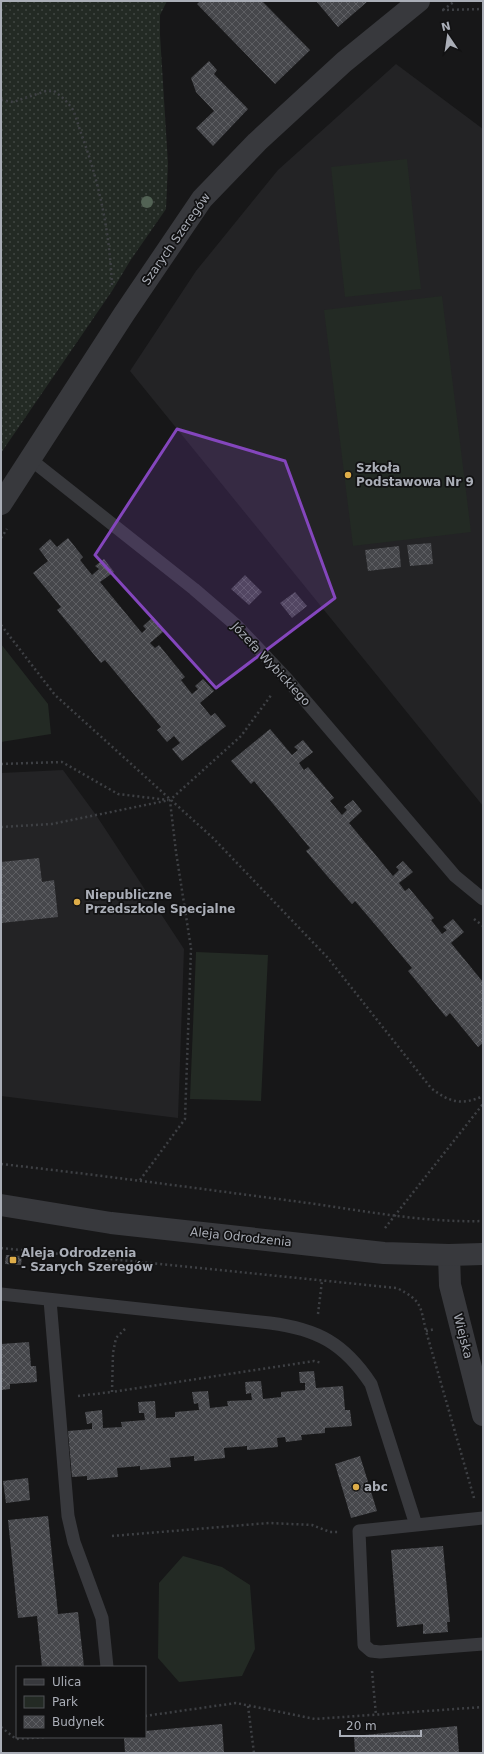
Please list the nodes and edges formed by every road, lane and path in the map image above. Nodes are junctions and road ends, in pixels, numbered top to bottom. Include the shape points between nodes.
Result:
1 (419, 1) edge
2 (455, 1) edge
3 (483, 9) edge
4 (442, 10) junction
5 (436, 15) dead end
6 (1, 100) edge
7 (124, 314) junction
8 (30, 459) junction
9 (1, 504) edge
10 (10, 525) dead end
11 (1, 538) edge
12 (1, 625) edge
13 (272, 693) dead end
14 (1, 764) edge
15 (170, 800) junction
16 (1, 827) edge
17 (483, 899) edge
18 (469, 913) dead end
19 (483, 926) edge
20 (483, 1096) edge
21 (483, 1104) edge
22 (1, 1164) edge
23 (140, 1180) junction
24 (1, 1205) edge
25 (396, 1215) junction
26 (483, 1221) edge
27 (385, 1228) dead end
28 (1, 1248) edge
29 (483, 1254) edge
30 (449, 1256) junction
31 (1, 1294) edge
32 (50, 1300) junction
33 (126, 1328) dead end
34 (328, 1365) dead end
35 (483, 1415) edge
36 (481, 1519) edge
37 (416, 1525) junction
38 (359, 1531) junction
39 (112, 1536) dead end
40 (483, 1644) edge
41 (371, 1651) junction
42 (107, 1666) edge
43 (248, 1706) junction
44 (483, 1707) edge
45 (376, 1715) junction
46 (146, 1716) edge
47 (1, 1727) edge
48 (32, 1738) edge
49 (254, 1753) edge

1 - 7 street, Szarych Szeregów via 344,62 256,142 202,199
2 - 4 path
3 - 4 path
4 - 5 path
6 - 7 path via 13,102 46,91 54,91 65,99 72,110 100,193 111,263 112,291
7 - 8 street, Szarych Szeregów
8 - 9 street, Szarych Szeregów
8 - 17 lane, Józefa Wybickiego via 237,626 286,678 455,876
10 - 11 path
12 - 15 path via 55,695
13 - 15 path via 241,736
14 - 15 path via 62,762 118,794
15 - 16 path via 52,824
15 - 20 path via 213,838 328,958 431,1088 444,1098 460,1102
15 - 23 path via 191,948 185,1119
18 - 19 path
21 - 25 path
22 - 23 path
23 - 25 path
24 - 30 street, Aleja Odrodzenia via 119,1224 384,1253
25 - 26 path via 455,1222
25 - 27 path
28 - 36 path via 397,1288 412,1296 420,1304
29 - 30 street, Aleja Odrodzenia
30 - 35 street, Wiejska via 450,1285
31 - 32 lane
32 - 37 lane via 294,1326 316,1334 341,1349 360,1368 371,1384
32 - 42 lane via 68,1516 74,1542 102,1618
33 - 34 path via 116,1338 112,1353 112,1392 314,1361
36 - 37 lane
37 - 38 lane
38 - 39 path via 330,1532 312,1525 269,1523
38 - 41 lane via 364,1645
40 - 41 lane
41 - 45 path
43 - 45 path via 315,1719
43 - 46 path via 236,1703
43 - 49 path
44 - 45 path
47 - 48 path via 16,1739

